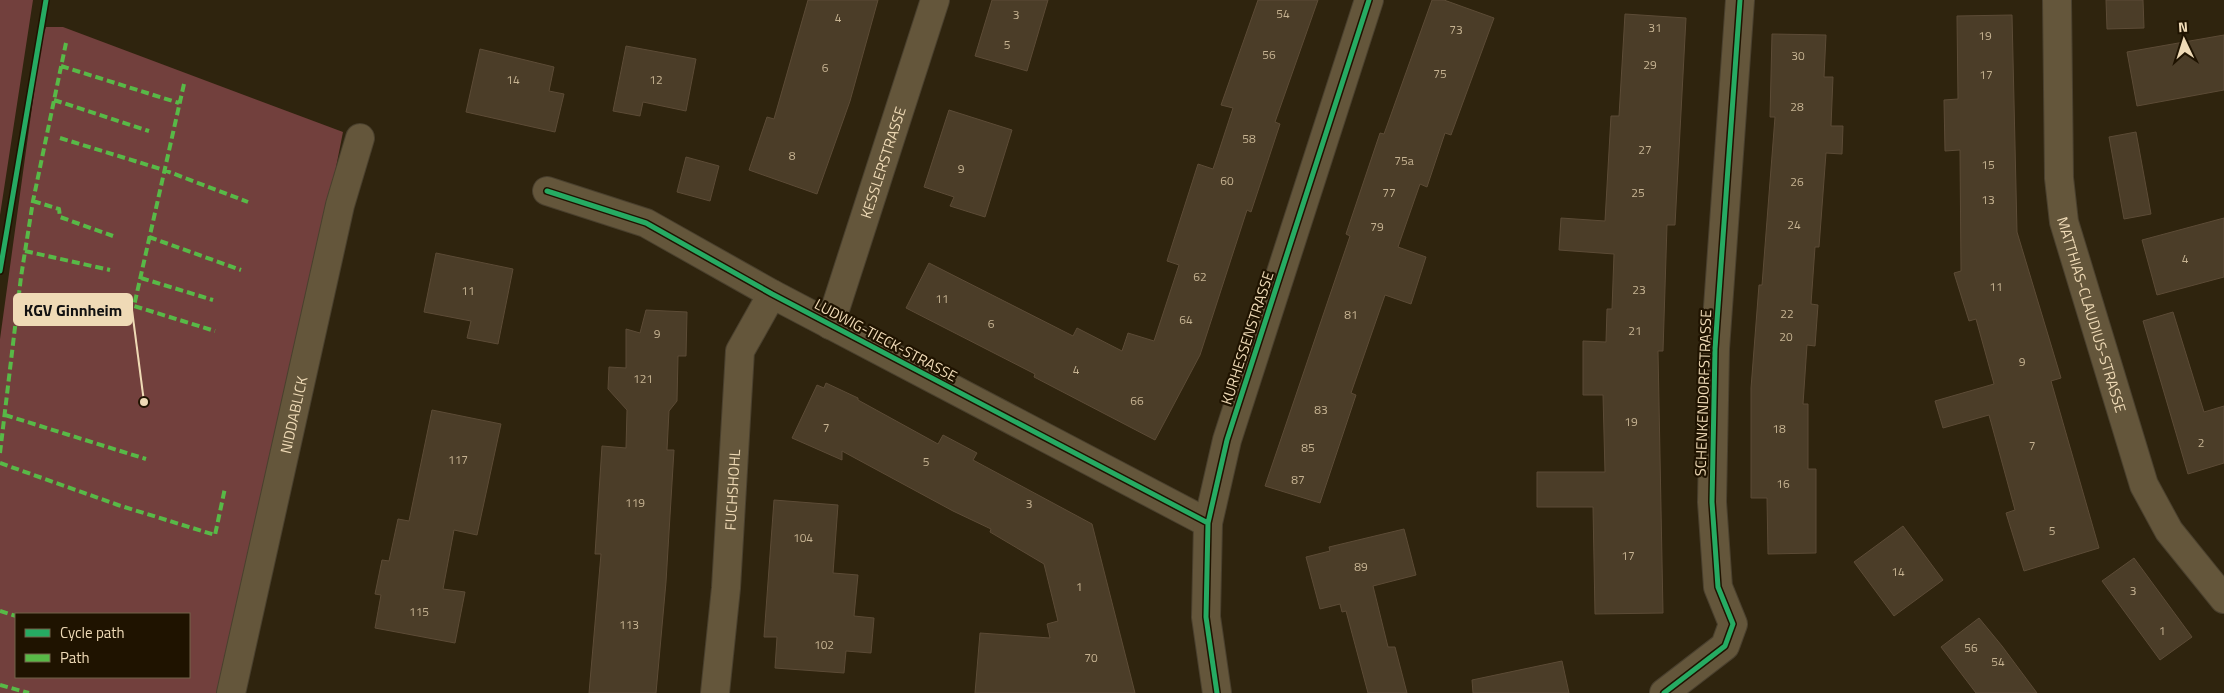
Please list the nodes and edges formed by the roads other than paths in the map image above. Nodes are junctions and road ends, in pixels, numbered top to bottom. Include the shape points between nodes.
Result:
1 (934, 0) edge
2 (1369, 0) edge
3 (1740, 0) edge
4 (2057, 0) edge
5 (360, 138) dead end
6 (547, 191) dead end
7 (772, 294) junction
8 (830, 325) junction
9 (1208, 523) junction
10 (2224, 599) edge
11 (231, 693) edge
12 (715, 693) edge
13 (1217, 693) edge
14 (1664, 693) edge

1 - 8 street, KESSLERSTRASSE
2 - 9 street, KURHESSENSTRASSE via 1227,440
3 - 14 street, SCHENKENDORFSTRASSE via 1715,349 1712,502 1718,587 1733,624 1726,646
4 - 10 street, MATTHIAS-CLAUDIUS-STRASSE via 2059,178 2064,222 2144,484 2169,531
5 - 11 street, NIDDABLICK via 340,205
6 - 7 street, LUDWIG-TIECK-STRASSE via 646,224
7 - 8 street, LUDWIG-TIECK-STRASSE
7 - 12 street, FUCHSHOHL via 740,351 726,588
8 - 9 street, LUDWIG-TIECK-STRASSE
9 - 13 street, KURHESSENSTRASSE via 1206,617

